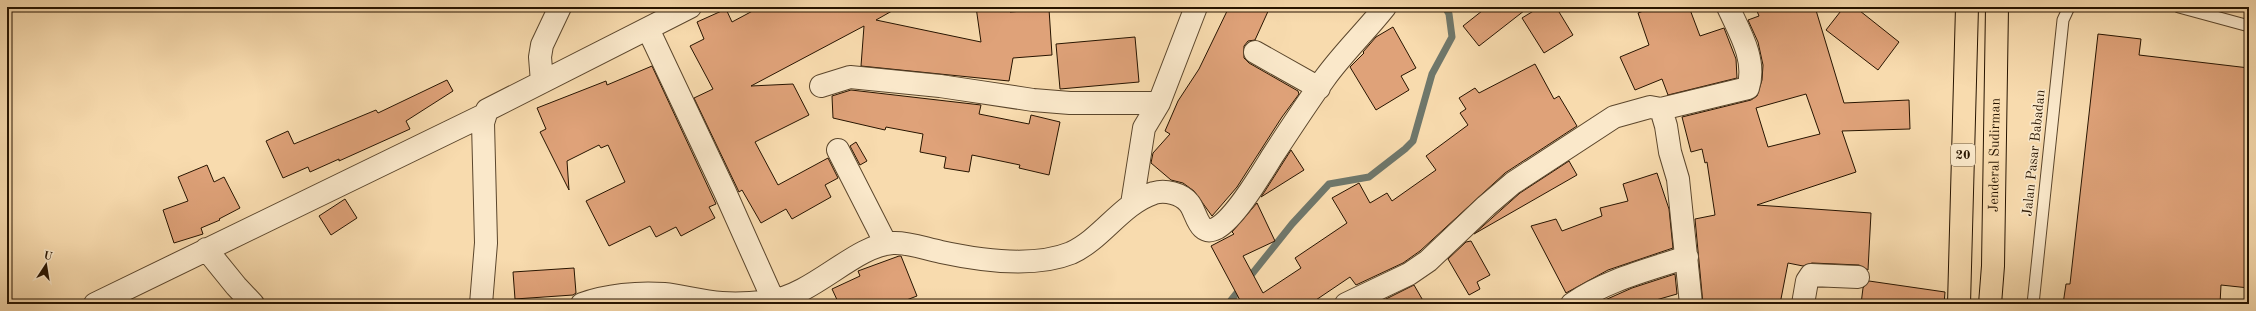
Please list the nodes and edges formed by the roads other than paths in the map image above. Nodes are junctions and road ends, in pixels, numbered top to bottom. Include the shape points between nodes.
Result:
1 (560, 7) edge
2 (690, 7) edge
3 (1196, 7) edge
4 (1384, 7) edge
5 (1728, 7) edge
6 (1967, 7) edge
7 (1997, 7) edge
8 (2069, 7) edge
9 (2179, 7) edge
10 (2249, 26) edge
11 (648, 29) junction
12 (1255, 52) dead end
13 (542, 82) junction
14 (821, 86) dead end
15 (1319, 88) junction
16 (1159, 103) junction
17 (1661, 109) junction
18 (484, 115) junction
19 (838, 150) dead end
20 (1132, 204) junction
21 (886, 244) junction
22 (206, 249) junction
23 (1687, 257) junction
24 (1858, 277) dead end
25 (774, 302) edge
26 (590, 303) edge
27 (95, 304) edge
28 (253, 304) edge
29 (481, 304) edge
30 (1346, 304) edge
31 (1572, 304) edge
32 (1690, 304) edge
33 (1803, 304) edge
34 (1959, 304) edge
35 (1990, 304) edge
36 (2033, 304) edge

1 - 13 street via 542,45
2 - 11 street
3 - 16 street
4 - 15 street
5 - 17 street via 1747,53 1750,80 1748,88
6 - 34 highway, 20
7 - 35 highway, Jenderal Sudirman / 20
8 - 36 lane, Jalan Pasar Babadan via 2063,20
9 - 10 lane
11 - 13 street
11 - 25 street
12 - 15 street
13 - 18 street via 496,104
14 - 16 street via 850,77 1033,100 1070,103
15 - 20 street via 1250,191 1217,228 1208,230 1201,227 1189,203 1175,192 1155,192
16 - 20 street via 1144,128
17 - 23 street via 1678,179
17 - 30 street via 1650,107 1625,113 1608,121 1513,183 1428,261 1409,274
18 - 22 street
18 - 29 street via 486,243
19 - 21 street
20 - 21 street via 1084,244 1072,252 1056,257 993,261 894,243
21 - 25 street via 877,246 796,293
22 - 27 street
22 - 28 street
23 - 31 street via 1620,279
23 - 32 street
24 - 33 street via 1811,275 1806,281
25 - 26 street via 722,303 664,294 638,294

